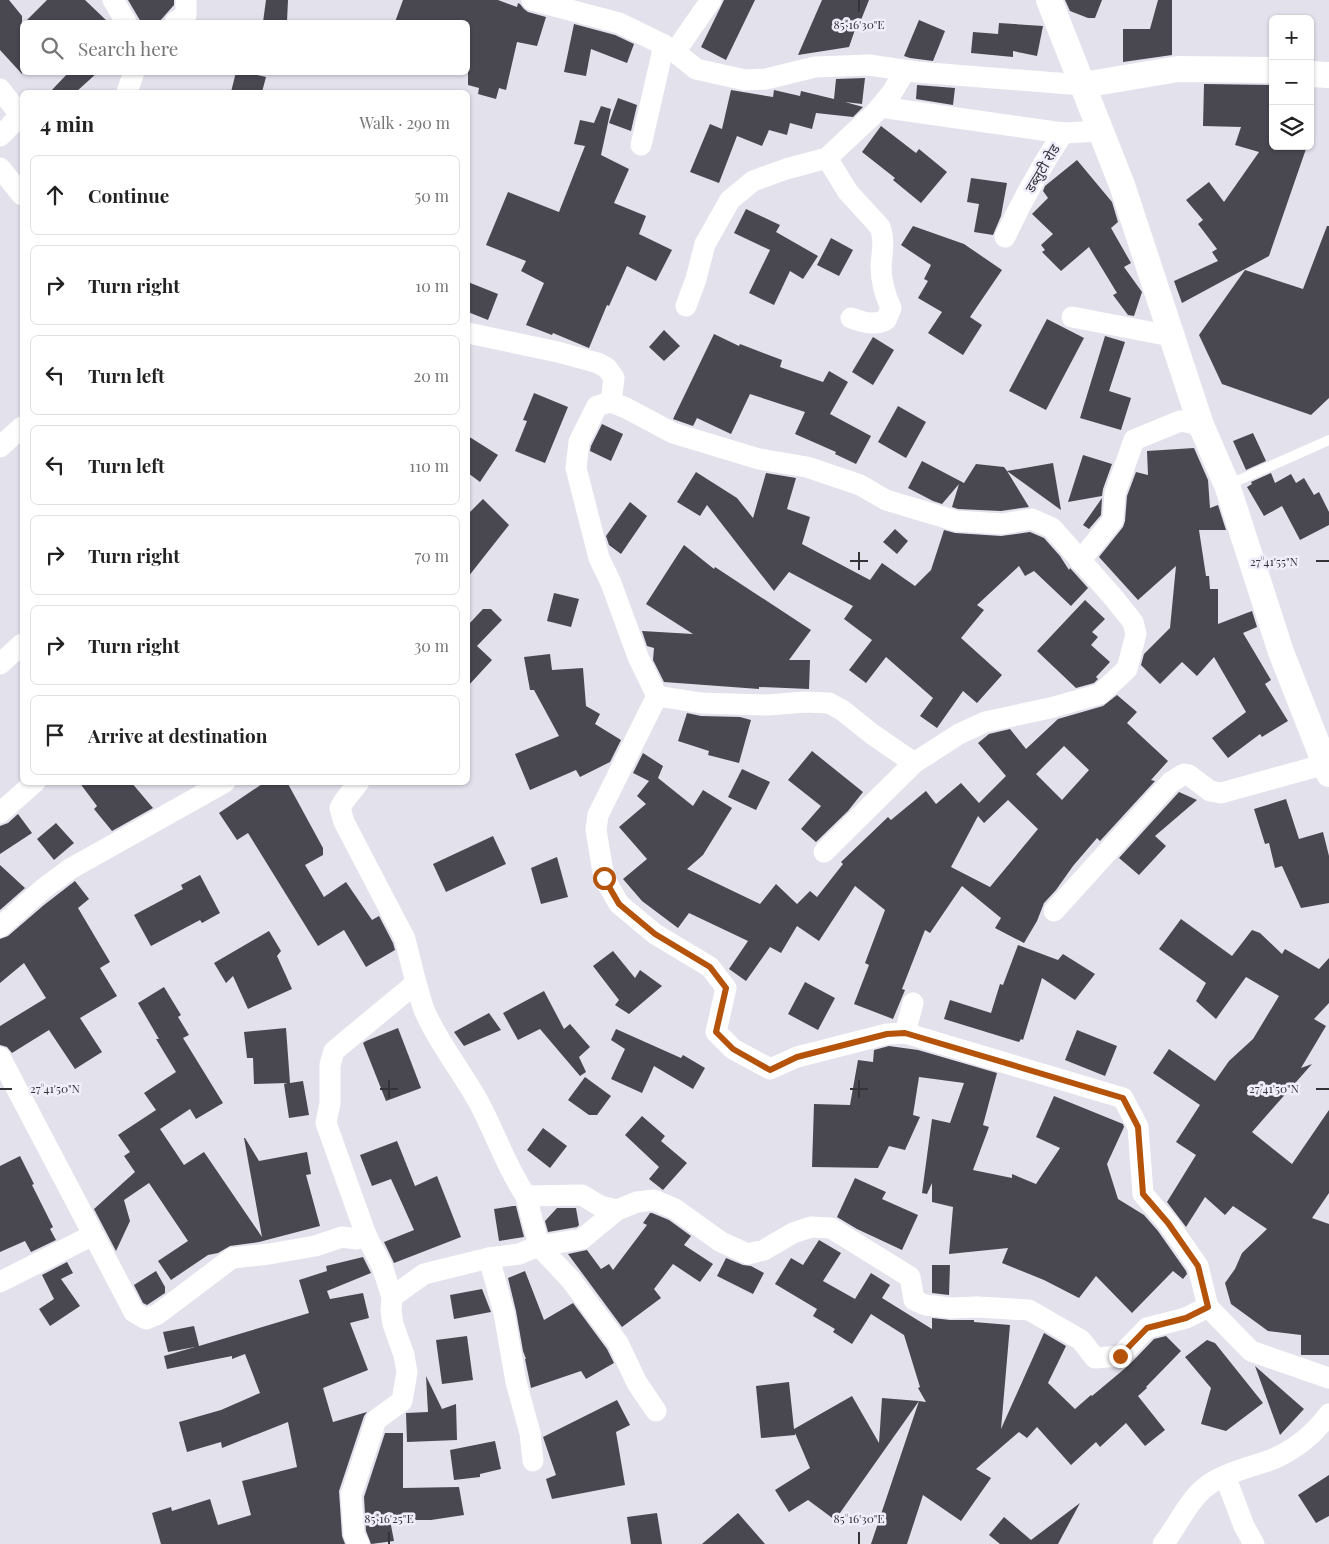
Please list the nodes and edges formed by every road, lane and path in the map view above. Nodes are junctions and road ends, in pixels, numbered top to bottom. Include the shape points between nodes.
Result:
1 (113, 0) edge
2 (186, 0) edge
3 (532, 0) edge
4 (711, 0) edge
5 (1050, 0) edge
6 (125, 20) edge
7 (178, 20) edge
8 (670, 48) junction
9 (905, 70) junction
10 (1269, 70) edge
11 (1314, 74) edge
12 (133, 75) edge
13 (1329, 75) edge
14 (1083, 85) junction
15 (0, 89) edge
16 (128, 90) edge
17 (880, 107) junction
18 (1100, 131) junction
19 (1063, 133) junction
20 (0, 136) edge
21 (641, 145) dead end
22 (827, 158) junction
23 (0, 168) edge
24 (20, 193) edge
25 (1005, 237) dead end
26 (686, 306) dead end
27 (1072, 317) dead end
28 (851, 318) dead end
29 (470, 333) edge
30 (1171, 336) junction
31 (611, 402) junction
32 (1201, 424) junction
33 (20, 429) edge
34 (1329, 440) edge
35 (0, 447) edge
36 (1227, 485) junction
37 (1080, 561) junction
38 (20, 646) edge
39 (0, 664) edge
40 (657, 696) junction
41 (914, 763) junction
42 (1327, 769) edge
43 (32, 785) edge
44 (220, 785) edge
45 (357, 785) edge
46 (0, 813) edge
47 (824, 852) dead end
48 (1054, 912) dead end
49 (0, 927) edge
50 (416, 983) junction
51 (912, 1003) dead end
52 (905, 1033) junction
53 (0, 1057) edge
54 (526, 1196) junction
55 (617, 1210) junction
56 (366, 1235) junction
57 (93, 1236) junction
58 (539, 1246) junction
59 (489, 1258) junction
60 (0, 1282) edge
61 (392, 1297) junction
62 (1208, 1307) junction
63 (1329, 1378) edge
64 (656, 1411) dead end
65 (1329, 1414) edge
66 (533, 1461) dead end
67 (1225, 1476) junction
68 (359, 1544) edge
69 (1163, 1544) edge
70 (1254, 1544) edge

1 - 6 street
2 - 7 street via 186,15
3 - 8 street via 619,23
4 - 8 street
5 - 14 street
8 - 9 street via 696,69 745,80 766,79 814,67 869,65
8 - 21 street
9 - 14 street
9 - 17 street
10 - 14 street via 1178,69
11 - 13 street
12 - 16 street
14 - 18 street
15 - 20 street via 17,111 16,120
17 - 19 street
17 - 22 street
18 - 19 street, डब्लुटी रोड
18 - 30 street via 1122,185
19 - 25 street, डब्लुटी रोड via 1027,192
22 - 26 street via 786,168 753,182 730,200 705,244
22 - 28 street via 848,192 880,227 883,235 881,269 884,293 891,308 886,320 877,324
23 - 24 street
27 - 30 street
29 - 31 street via 598,363 607,368 614,378
30 - 32 street
31 - 37 street via 673,433 759,459 807,468 860,485 886,500 956,521 1002,524 1032,520 1052,528
31 - 40 street via 597,406 578,442 576,468 600,558 638,657
32 - 36 street
32 - 37 street via 1180,421 1134,440 1115,493 1113,520
33 - 35 street
34 - 36 lane
36 - 42 street via 1281,652
37 - 41 street via 1133,622 1136,634 1126,669 1100,694 985,722 959,734
38 - 39 street
40 - 41 street via 701,703 829,703
40 - 52 street via 598,815 596,830 604,878 619,904 655,934 710,967 726,988 716,1032 733,1049 770,1070 805,1054 887,1034
41 - 47 street
42 - 48 street via 1221,793 1210,791 1190,775 1180,776 1171,782
43 - 46 street
44 - 49 street via 70,869
45 - 50 street via 340,808 344,822 405,939
50 - 54 street via 424,1011 478,1101 515,1180
50 - 56 street via 334,1051 330,1064 330,1103 326,1123
51 - 52 street
52 - 62 street via 1123,1098 1138,1127 1143,1194 1198,1266
53 - 57 street
54 - 55 street via 582,1195 600,1206
54 - 58 street
55 - 58 street via 582,1239
55 - 62 street via 637,1202 654,1200 675,1209 720,1242 748,1254 764,1250 792,1233 811,1227 831,1228 910,1277 914,1300 950,1308 1029,1310 1081,1340 1095,1358 1120,1356 1147,1328 1186,1318
56 - 57 street via 232,1258 158,1314 146,1319 134,1312
56 - 61 street via 382,1266
57 - 60 street
58 - 59 street via 519,1254
58 - 64 street via 571,1280 618,1343 637,1383
59 - 61 street via 424,1274
59 - 66 street via 504,1313
61 - 68 street via 393,1324 408,1372 402,1402 376,1420 351,1494 354,1535
62 - 63 street via 1251,1351
65 - 67 street via 1296,1448
67 - 69 street via 1201,1490
67 - 70 street

